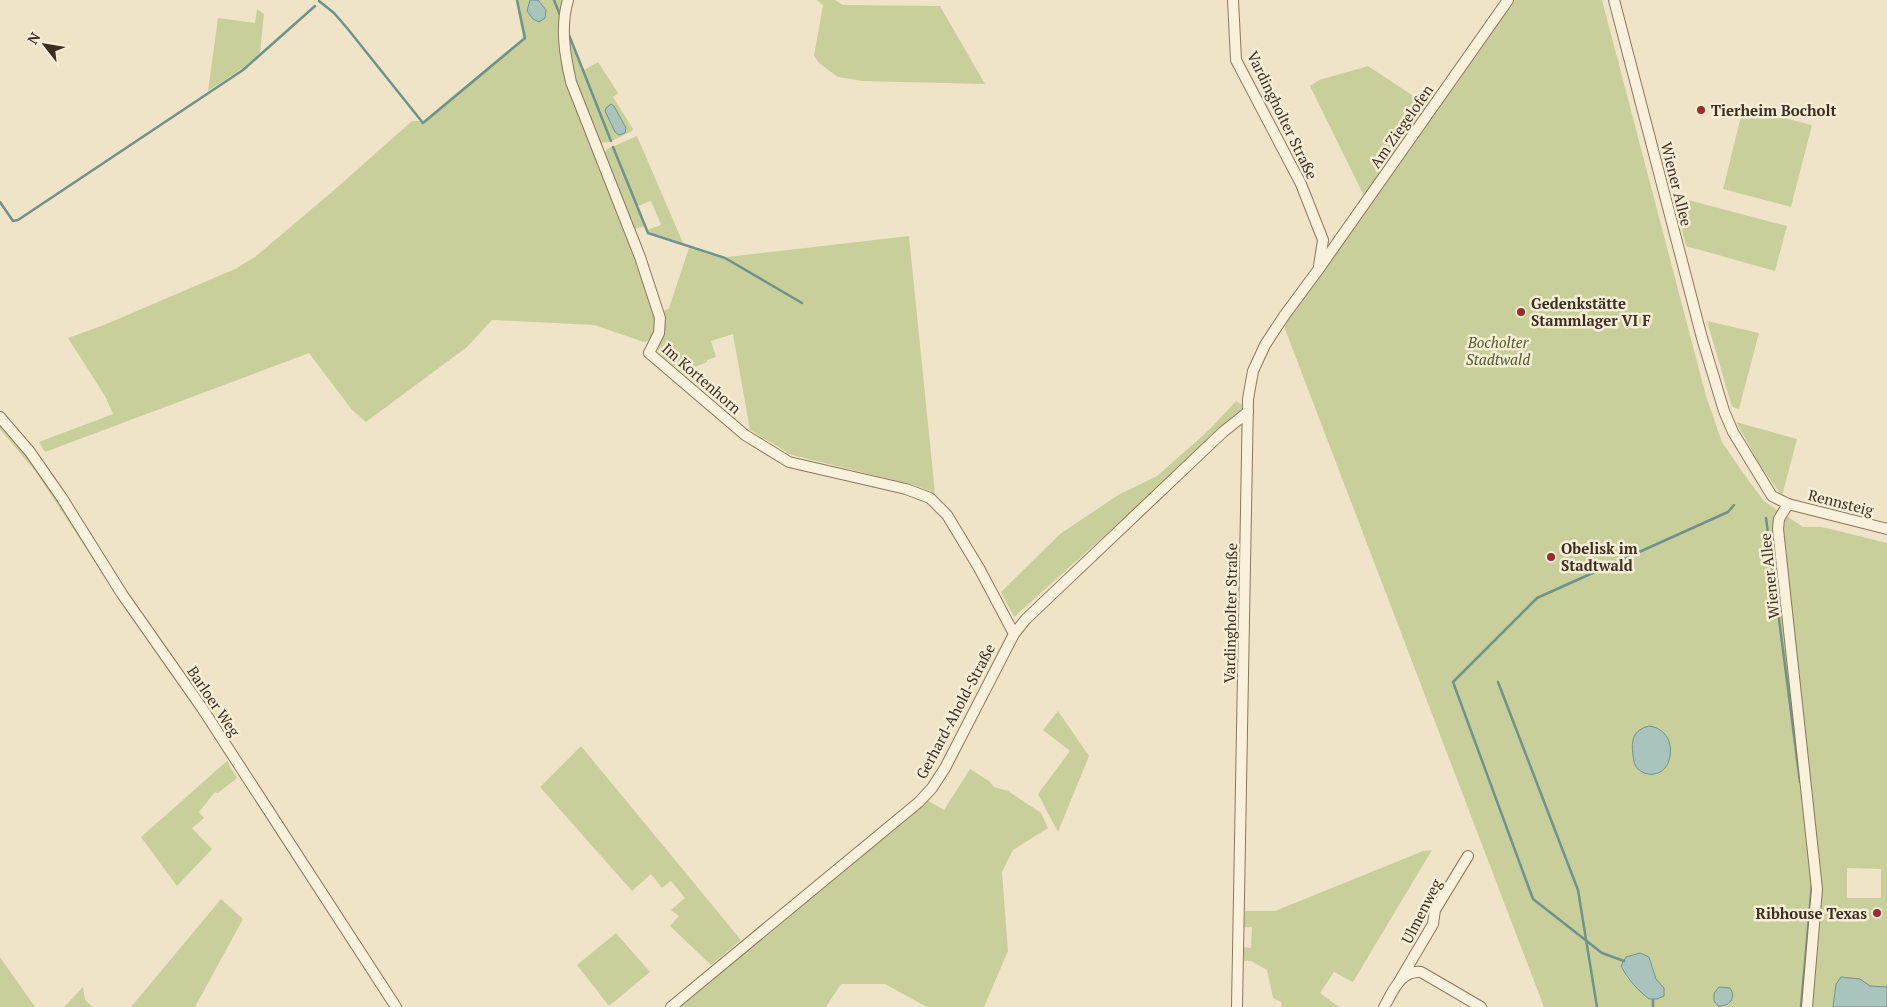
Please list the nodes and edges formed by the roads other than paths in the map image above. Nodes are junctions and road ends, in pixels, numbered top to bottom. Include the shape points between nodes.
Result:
1 (568, 0) edge
2 (1234, 0) edge
3 (1508, 0) edge
4 (1614, 0) edge
5 (1324, 240) junction
6 (1336, 245) junction
7 (1318, 270) junction
8 (1248, 412) junction
9 (0, 417) edge
10 (1788, 504) junction
11 (1887, 529) edge
12 (1014, 634) junction
13 (1468, 856) dead end
14 (1400, 980) junction
15 (396, 1007) edge
16 (671, 1007) edge
17 (1236, 1007) edge
18 (1384, 1007) edge
19 (1480, 1007) edge
20 (1807, 1007) edge

1 - 12 street, Im Kortenhorn via 564,52 571,82 660,318 659,333 649,353 745,435 789,462 906,489 930,498 947,515
2 - 5 street, Vardingholter Straße via 1236,60 1301,184
3 - 6 street, Am Ziegelofen
4 - 10 street, Wiener Allee via 1724,411 1745,454 1772,496
5 - 6 street via 1328,246
5 - 7 street, Vardingholter Straße
6 - 7 street, Am Ziegelofen
7 - 8 street, Vardingholter Straße via 1266,345 1251,378
8 - 12 street, Gerhard-Ahold-Straße via 1209,445
8 - 17 street, Vardingholter Straße
9 - 15 street, Barloer Weg via 30,452 62,498 122,594 207,716
10 - 11 street, Rennsteig
10 - 20 street, Wiener Allee via 1778,529 1817,889
12 - 16 street, Gerhard-Ahold-Straße via 932,788
13 - 14 street, Ulmenweg via 1435,910 1433,924
14 - 18 street, Ulmenweg
14 - 19 street via 1408,973 1421,972

